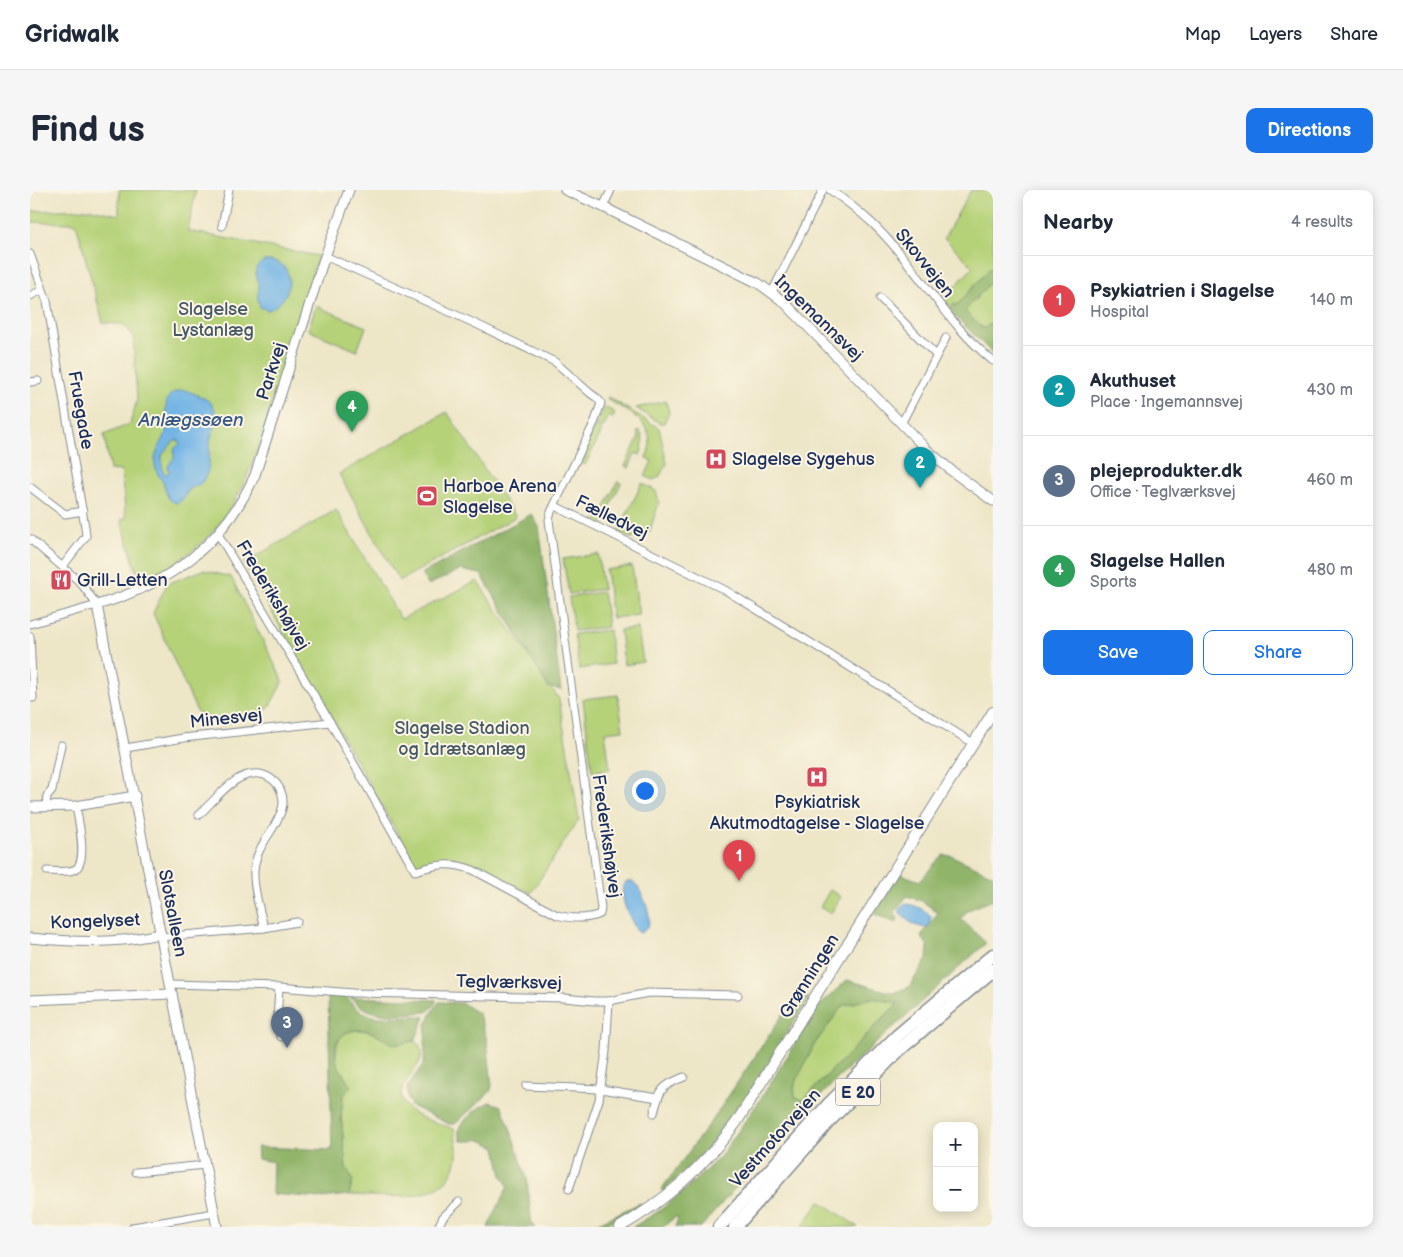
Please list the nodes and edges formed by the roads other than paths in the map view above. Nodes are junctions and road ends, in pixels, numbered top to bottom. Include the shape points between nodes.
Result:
1 (229, 190) edge
2 (350, 190) edge
3 (565, 190) edge
4 (611, 190) edge
5 (824, 190) edge
6 (830, 190) edge
7 (603, 207) junction
8 (222, 226) dead end
9 (30, 254) edge
10 (325, 256) junction
11 (42, 290) junction
12 (772, 292) junction
13 (30, 296) edge
14 (880, 298) dead end
15 (946, 338) dead end
16 (936, 355) junction
17 (993, 360) edge
18 (38, 381) dead end
19 (30, 382) edge
20 (901, 424) junction
21 (30, 487) edge
22 (993, 501) edge
23 (554, 506) junction
24 (82, 511) junction
25 (218, 534) junction
26 (30, 539) edge
27 (63, 566) junction
28 (97, 605) junction
29 (30, 624) edge
30 (30, 636) edge
31 (33, 698) dead end
32 (993, 712) edge
33 (330, 722) junction
34 (973, 743) junction
35 (61, 745) dead end
36 (126, 748) junction
37 (135, 796) junction
38 (76, 806) junction
39 (30, 807) edge
40 (46, 807) junction
41 (199, 815) dead end
42 (48, 871) dead end
43 (297, 922) dead end
44 (264, 928) junction
45 (161, 935) junction
46 (30, 938) edge
47 (993, 955) edge
48 (993, 970) edge
49 (170, 984) junction
50 (279, 987) junction
51 (172, 994) junction
52 (738, 995) dead end
53 (30, 1000) edge
54 (609, 1001) junction
55 (281, 1037) dead end
56 (684, 1077) dead end
57 (526, 1086) dead end
58 (601, 1089) junction
59 (658, 1098) junction
60 (654, 1113) dead end
61 (205, 1165) junction
62 (136, 1172) dead end
63 (569, 1189) dead end
64 (459, 1202) dead end
65 (214, 1213) junction
66 (133, 1227) edge
67 (217, 1227) edge
68 (438, 1227) edge
69 (620, 1227) edge
70 (720, 1227) edge
71 (735, 1227) edge

1 - 8 street
2 - 10 street, Parkvej
3 - 7 street, Ingemannsvej
4 - 7 street
5 - 12 street
6 - 17 street, Skovvejen via 873,224 961,330
7 - 12 street, Ingemannsvej
9 - 11 street, Fruegade
10 - 23 street, Fælledvej via 555,362 598,398 601,403 594,421
10 - 25 street, Parkvej via 255,475 236,511
11 - 13 street
11 - 24 street, Fruegade via 47,302
12 - 20 street, Ingemannsvej
14 - 16 street
15 - 16 street
16 - 20 street
18 - 19 street
20 - 22 street, Ingemannsvej via 953,472
21 - 24 street via 64,514
23 - 33 street, Frederikshøjvej via 549,520 550,529 600,914 580,918 557,916 461,866 438,864 416,871
23 - 34 street, Fælledvej via 724,590
24 - 27 street, Fruegade via 86,536
25 - 28 street, Parkvej via 196,556 168,575
25 - 33 street, Frederikshøjvej
26 - 27 street
27 - 28 street
28 - 29 street
28 - 36 street, Slotsalleen
30 - 31 street
32 - 34 main road, Grønningen
33 - 36 street, Minesvej via 182,738
34 - 69 main road, Grønningen via 736,1123 717,1148 673,1192
35 - 40 street
36 - 37 street, Slotsalleen
37 - 38 street
37 - 45 street, Slotsalleen
38 - 40 street
38 - 42 street via 82,849 79,864 70,871
39 - 40 street
41 - 44 street via 237,778 248,774 268,776 280,788 283,796 281,813 259,851 254,871
43 - 44 street
44 - 45 street
45 - 46 street, Kongelyset via 92,941
45 - 49 street, Slotsalleen
47 - 70 highway, Vestmotorvejen / E 20 via 890,1042 829,1104
48 - 71 highway, Vestmotorvejen / E 20 via 899,1050 830,1120
49 - 50 street, Teglværksvej
49 - 51 street, Slotsalleen
50 - 54 street, Teglværksvej
50 - 55 street via 277,1021
51 - 53 street
51 - 61 street, Slotsalleen
52 - 54 street, Teglværksvej via 648,993
54 - 58 street
56 - 59 street via 668,1083
57 - 58 street
58 - 59 street
58 - 63 street
59 - 60 street
61 - 62 street
61 - 65 street, Slotsalleen
64 - 68 street via 443,1217
65 - 66 street
65 - 67 street, Slotsalleen

